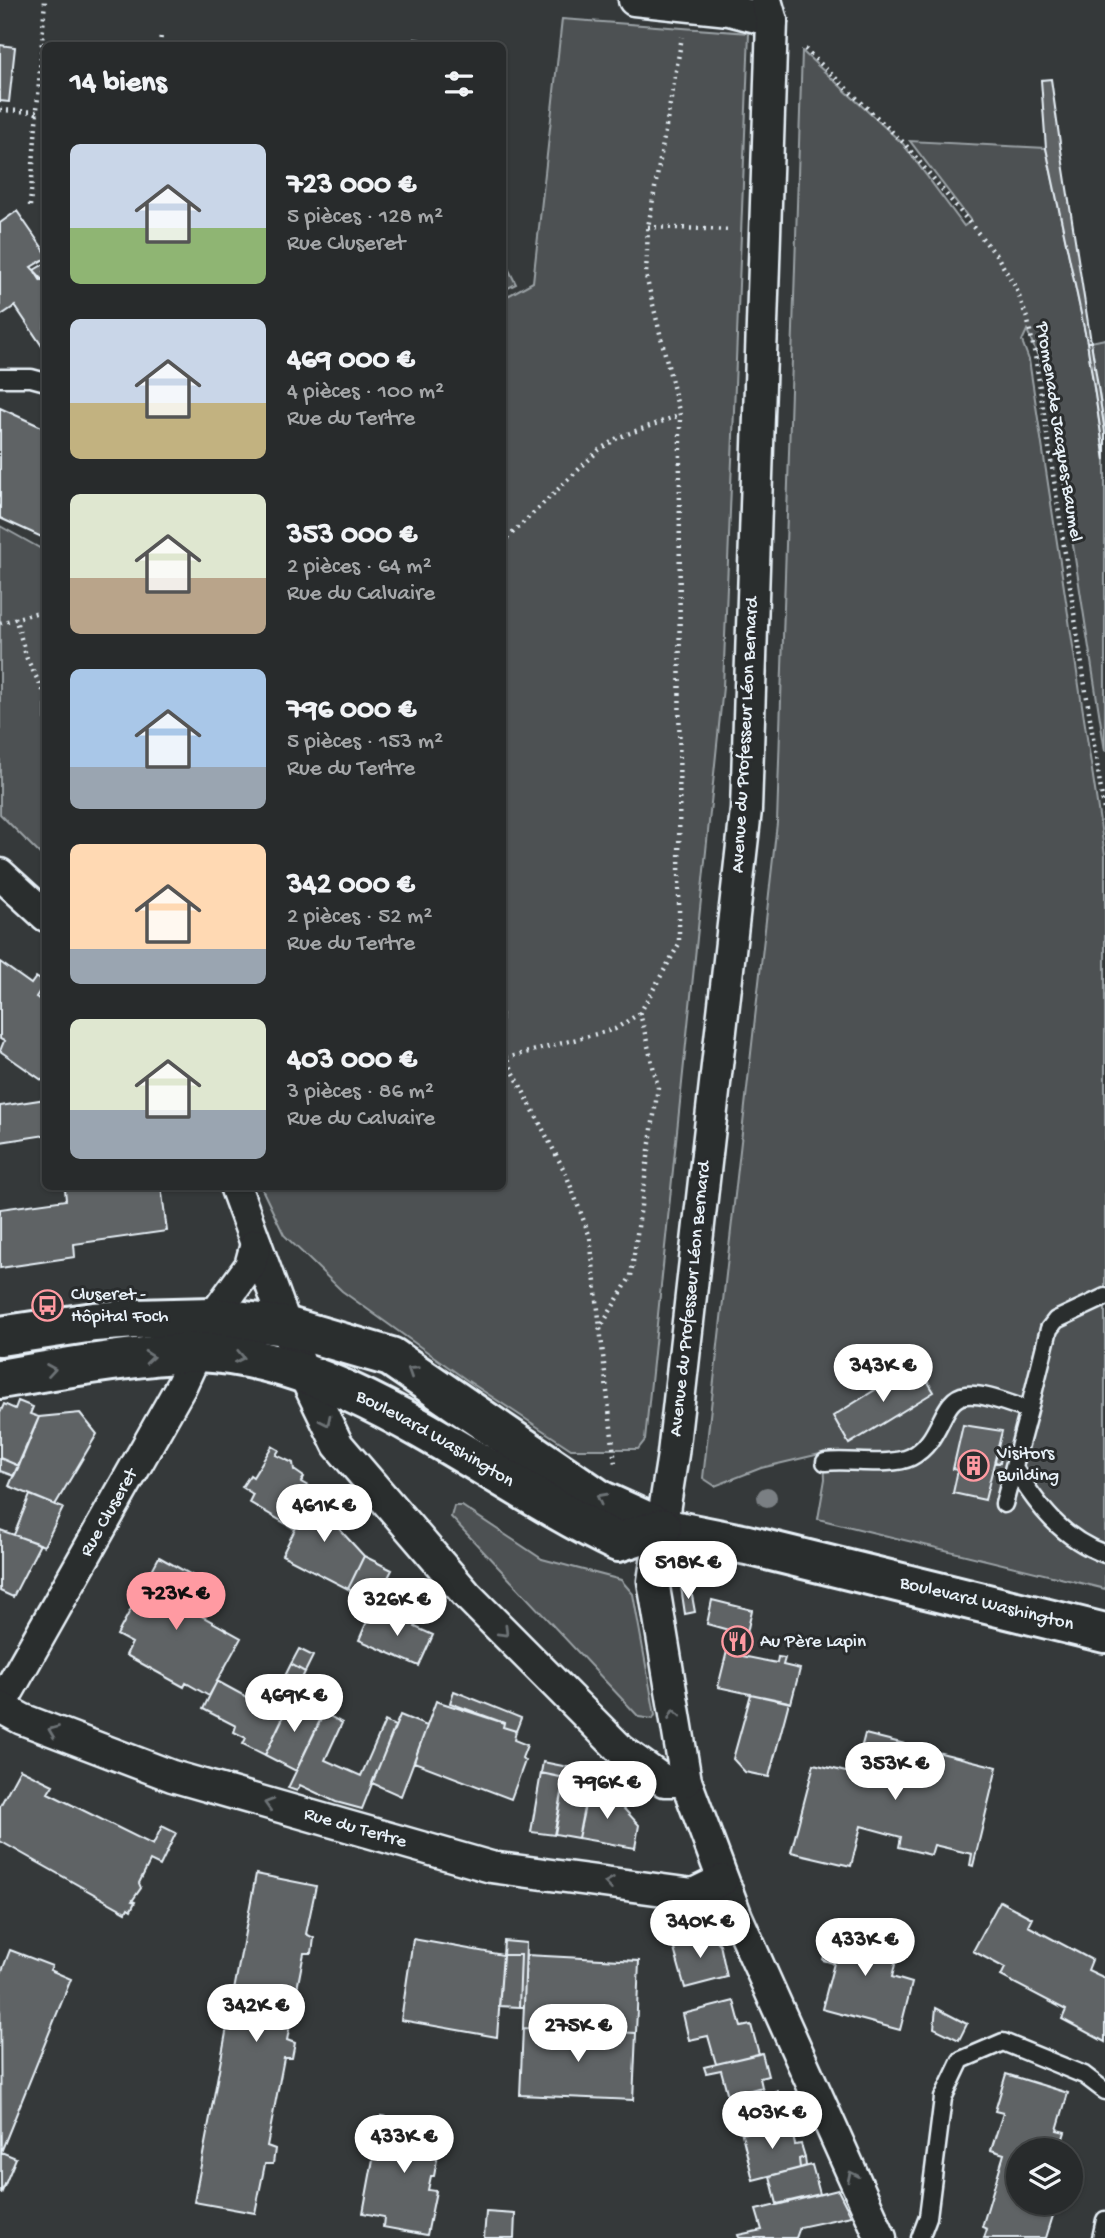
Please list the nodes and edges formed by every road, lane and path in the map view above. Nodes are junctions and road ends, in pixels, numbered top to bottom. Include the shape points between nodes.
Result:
1 (45, 0) edge
2 (634, 0) edge
3 (687, 5) junction
4 (769, 10) edge
5 (161, 34) dead end
6 (42, 42) edge
7 (160, 42) edge
8 (42, 44) edge
9 (0, 110) edge
10 (37, 112) junction
11 (30, 206) dead end
12 (648, 227) junction
13 (767, 238) junction
14 (42, 274) edge
15 (38, 277) dead end
16 (0, 378) edge
17 (42, 381) edge
18 (680, 415) junction
19 (506, 540) edge
20 (42, 611) edge
21 (15, 617) junction
22 (0, 623) edge
23 (42, 688) edge
24 (1105, 817) edge
25 (0, 874) edge
26 (42, 912) edge
27 (640, 1013) junction
28 (506, 1057) edge
29 (506, 1062) edge
30 (236, 1190) edge
31 (256, 1244) junction
32 (1105, 1297) edge
33 (213, 1317) junction
34 (285, 1326) junction
35 (599, 1330) junction
36 (0, 1336) edge
37 (197, 1352) junction
38 (304, 1375) junction
39 (0, 1379) edge
40 (1029, 1410) junction
41 (825, 1462) dead end
42 (1014, 1468) junction
43 (616, 1476) dead end
44 (1004, 1504) dead end
45 (662, 1528) junction
46 (1105, 1554) edge
47 (1105, 1633) edge
48 (0, 1706) edge
49 (686, 1781) junction
50 (722, 1880) junction
51 (1105, 2091) edge
52 (1105, 2220) edge
53 (881, 2238) edge
54 (920, 2238) edge
55 (1101, 2238) edge

1 - 6 path
2 - 3 street
3 - 4 street
3 - 12 path
4 - 13 street, Avenue du Professeur Léon Bernard
4 - 24 path, Promenade Jacques-Baumel via 904,143 997,256 1016,289 1035,355
5 - 7 path
8 - 10 path
9 - 10 path
10 - 11 path
12 - 13 path via 735,231
12 - 18 path via 646,276
13 - 45 street, Avenue du Professeur Léon Bernard via 746,810
14 - 15 path
16 - 17 lane
18 - 19 path via 619,437 598,450
18 - 27 path via 679,944
20 - 21 path
21 - 22 path
21 - 23 path via 27,659
25 - 26 street
27 - 28 path via 615,1029
27 - 35 path via 658,1087 631,1276
29 - 35 path via 566,1174 590,1237
30 - 31 street
31 - 33 street, Rue Cluseret via 250,1266
31 - 34 street
32 - 40 lane via 1056,1320 1049,1329
33 - 34 street, Boulevard Washington
33 - 36 street, Boulevard Washington via 94,1322
33 - 37 street, Rue Cluseret
34 - 38 street
45 -> 34 street, Boulevard Washington via 600,1500 391,1357
35 - 43 path
37 -> 38 street, Boulevard Washington via 239,1356
39 -> 37 street, Boulevard Washington
37 - 48 street, Rue Cluseret
38 - 45 street, Boulevard Washington via 372,1401 618,1542
38 -> 49 street via 338,1445 466,1594 621,1750 664,1781
40 - 41 lane via 964,1395 953,1399 924,1450 908,1459
40 - 42 lane
42 - 44 lane
42 - 46 lane via 1047,1516
45 - 47 street, Boulevard Washington
49 -> 45 street, Avenue du Professeur Léon Bernard via 655,1603 653,1581
50 -> 48 street, Rue du Tertre via 693,1894 491,1867 172,1776 22,1719
49 - 50 street, Avenue du Professeur Léon Bernard
53 -> 50 street, Avenue du Professeur Léon Bernard
51 - 54 lane via 1084,2075 1003,2042 961,2060 943,2098 928,2217
52 - 55 lane

